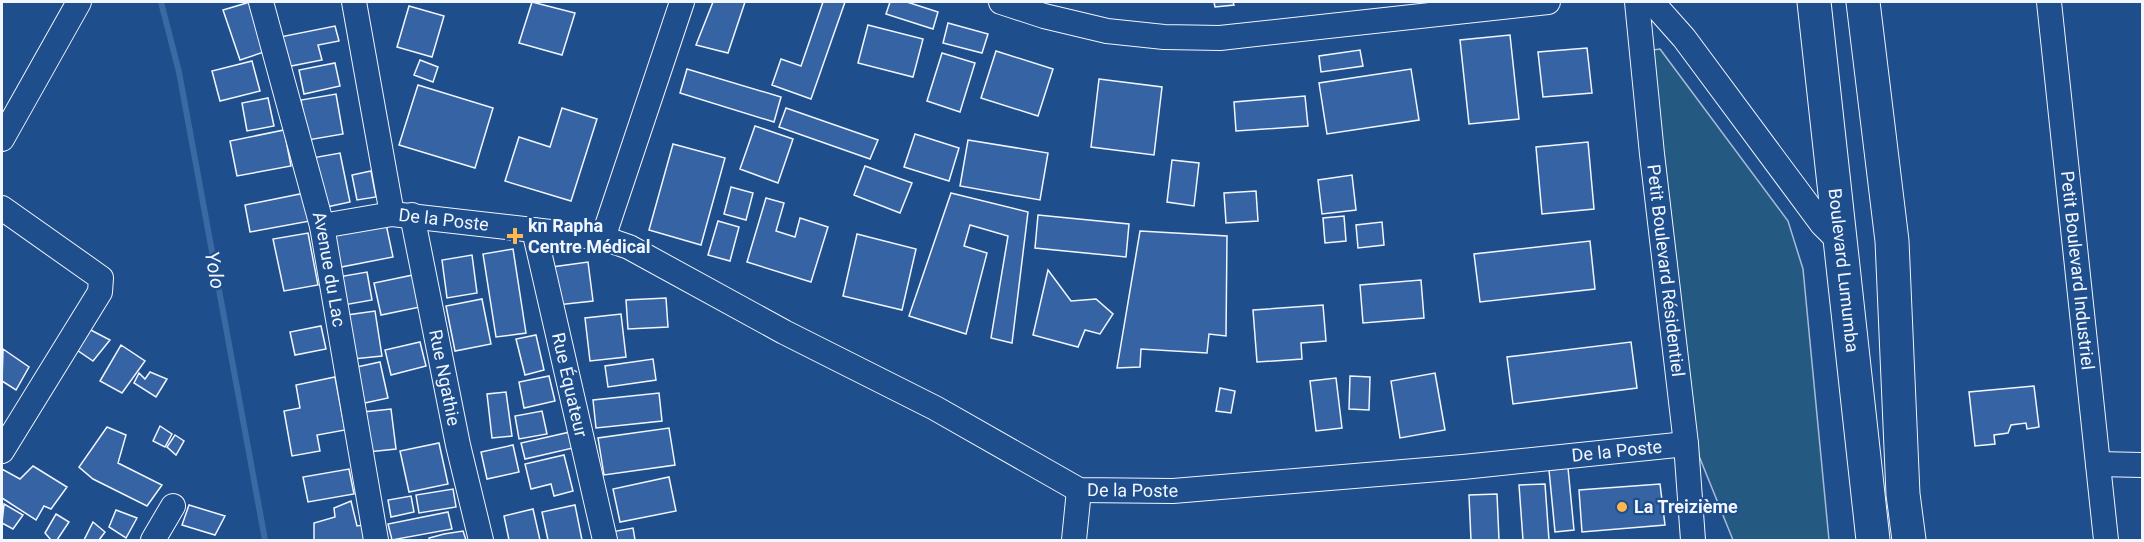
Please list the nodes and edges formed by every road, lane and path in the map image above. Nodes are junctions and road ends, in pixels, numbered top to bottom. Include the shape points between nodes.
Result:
1 (79, 2) edge
2 (261, 2) edge
3 (354, 2) edge
4 (682, 2) edge
5 (1001, 2) edge
6 (1548, 2) edge
7 (1637, 2) edge
8 (1652, 2) edge
9 (1814, 2) edge
10 (1863, 2) edge
11 (2049, 2) edge
12 (2, 139) edge
13 (2, 208) edge
14 (402, 215) junction
15 (322, 226) junction
16 (534, 230) junction
17 (603, 237) junction
18 (1839, 241) junction
19 (1686, 444) junction
20 (2, 451) edge
21 (2098, 464) junction
22 (2142, 465) edge
23 (1079, 490) junction
24 (173, 506) dead end
25 (153, 540) edge
26 (376, 540) edge
27 (481, 540) edge
28 (605, 540) edge
29 (1074, 540) edge
30 (1693, 540) edge
31 (1873, 540) edge
32 (1910, 540) edge
33 (2106, 540) edge

1 - 12 street
2 - 15 street, Avenue du Lac
3 - 14 street
4 - 17 street
5 - 6 street via 1107,31 1220,38
7 - 19 street, Petit Boulevard Résidentiel
8 - 18 street
9 - 18 highway, Boulevard Lumumba
10 - 32 highway via 1892,241 1903,494
11 - 21 street, Petit Boulevard Industriel
13 - 20 street via 101,278 102,283
14 - 15 street, De la Poste
14 - 16 street, De la Poste
14 - 27 street, Rue Ngathie
15 - 26 street, Avenue du Lac
16 - 17 street, De la Poste
16 - 28 street, Rue Équateur
17 - 23 street, De la Poste via 629,247 784,332 935,408
18 - 31 highway, Boulevard Lumumba
19 - 23 street, De la Poste via 1173,491
19 - 30 street, Petit Boulevard Résidentiel
21 - 22 street
21 - 33 street, Petit Boulevard Industriel
23 - 29 street
24 - 25 street

